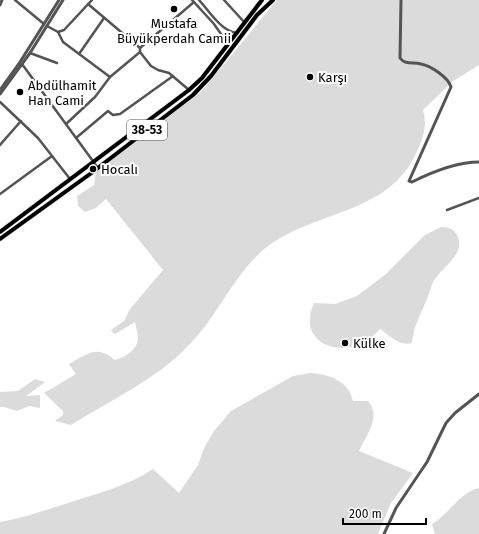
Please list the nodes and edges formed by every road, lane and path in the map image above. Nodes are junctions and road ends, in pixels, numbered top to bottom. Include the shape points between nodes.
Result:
1 (2, 0) edge
2 (15, 0) edge
3 (59, 0) edge
4 (63, 0) edge
5 (92, 0) edge
6 (199, 0) edge
7 (224, 0) edge
8 (262, 0) edge
9 (272, 0) edge
10 (401, 0) edge
11 (193, 1) edge
12 (88, 4) junction
13 (0, 5) edge
14 (104, 18) junction
15 (245, 23) junction
16 (45, 25) junction
17 (58, 32) junction
18 (238, 33) junction
19 (229, 45) junction
20 (140, 48) junction
21 (140, 52) junction
22 (28, 53) junction
23 (79, 54) junction
24 (22, 64) junction
25 (57, 64) dead end
26 (173, 76) junction
27 (110, 77) junction
28 (0, 90) edge
29 (189, 90) junction
30 (0, 94) edge
31 (0, 102) edge
32 (21, 121) junction
33 (66, 124) junction
34 (76, 138) junction
35 (0, 145) edge
36 (52, 156) junction
37 (93, 161) junction
38 (479, 162) edge
39 (98, 168) junction
40 (70, 179) junction
41 (0, 194) edge
42 (479, 198) edge
43 (447, 210) dead end
44 (0, 232) edge
45 (0, 239) edge
46 (479, 394) edge
47 (384, 534) edge

1 - 13 street
2 - 16 street
3 - 16 street
4 - 16 street
5 - 12 street
6 - 18 street via 222,26
7 - 15 street
8 - 15 main road
9 - 39 main road, 38-53 via 197,91
10 - 38 street via 400,58 405,62 428,66 446,79 451,87 409,181 459,164
11 - 19 street
11 - 20 street
12 - 14 street
12 - 17 street via 67,28
14 - 20 street
14 - 23 street
15 - 18 main road
16 - 17 street
16 - 22 street
17 - 23 street via 62,42
18 - 19 main road
19 - 29 main road
20 - 21 street
21 - 26 street via 151,66
21 - 27 street
22 - 24 street
22 - 25 street
22 - 28 street
23 - 27 street
24 - 30 street
24 - 33 street
26 - 29 street
26 - 34 street via 120,114 114,115 108,111
27 - 33 street via 95,96
29 - 37 main road
31 - 32 street
32 - 35 street
32 - 36 street
33 - 34 street
34 - 37 street
36 - 40 street
36 - 41 street
37 - 39 street
37 - 40 main road
39 - 45 main road, 38-53
40 - 44 main road
42 - 43 street
46 - 47 street via 446,423 427,462 396,508

